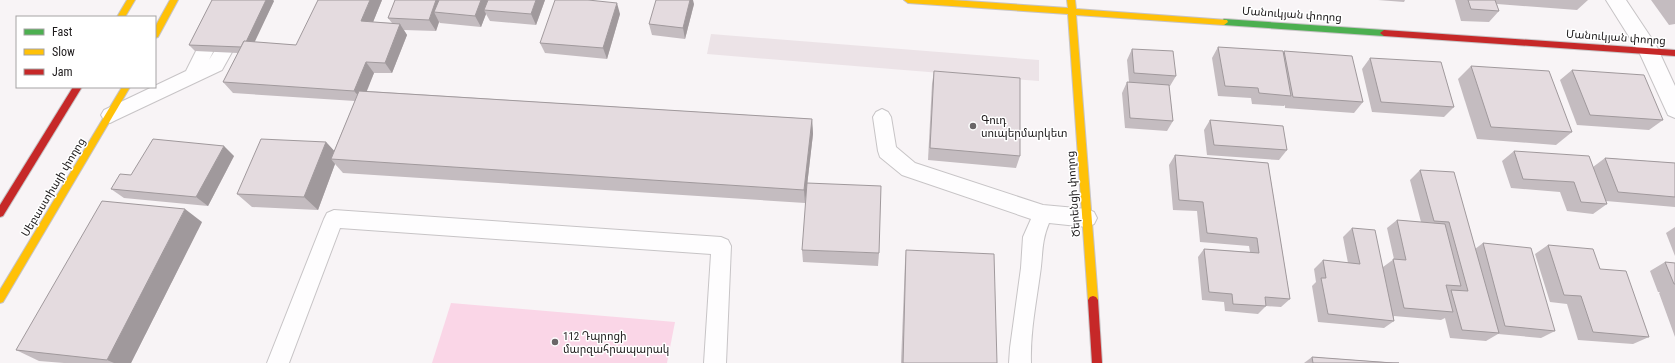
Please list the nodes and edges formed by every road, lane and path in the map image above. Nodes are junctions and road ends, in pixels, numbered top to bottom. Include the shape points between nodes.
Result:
1 (131, 0) edge
2 (174, 0) edge
3 (908, 0) edge
4 (1071, 0) edge
5 (1616, 0) edge
6 (1073, 11) junction
7 (122, 16) edge
8 (156, 33) edge
9 (1649, 51) junction
10 (204, 52) edge
11 (222, 52) edge
12 (1675, 52) edge
13 (193, 76) junction
14 (77, 88) edge
15 (125, 88) edge
16 (1675, 109) edge
17 (110, 115) junction
18 (882, 117) dead end
19 (0, 213) edge
20 (1044, 214) junction
21 (1087, 218) junction
22 (0, 299) edge
23 (278, 363) edge
24 (715, 363) edge
25 (1020, 363) edge
26 (1097, 363) edge

1 - 7 street
2 - 8 street
3 - 6 street, Մանուկյան փողոց
4 - 6 street, Ծերենցի փողոց
5 - 9 street
6 - 9 street, Մանուկյան փողոց
6 - 21 street, Ծերենցի փողոց
9 - 12 street, Մանուկյան փողոց
9 - 16 street
10 - 13 lane
11 - 13 lane via 216,65
13 - 17 lane
14 - 19 street
15 - 17 street, Սեբաստիայի փողոց
17 - 22 street, Սեբաստիայի փողոց
18 - 20 lane via 887,151 909,169
20 - 21 lane
20 - 25 lane via 1033,237
21 - 26 street, Ծերենցի փողոց
23 - 24 lane via 334,219 721,246

